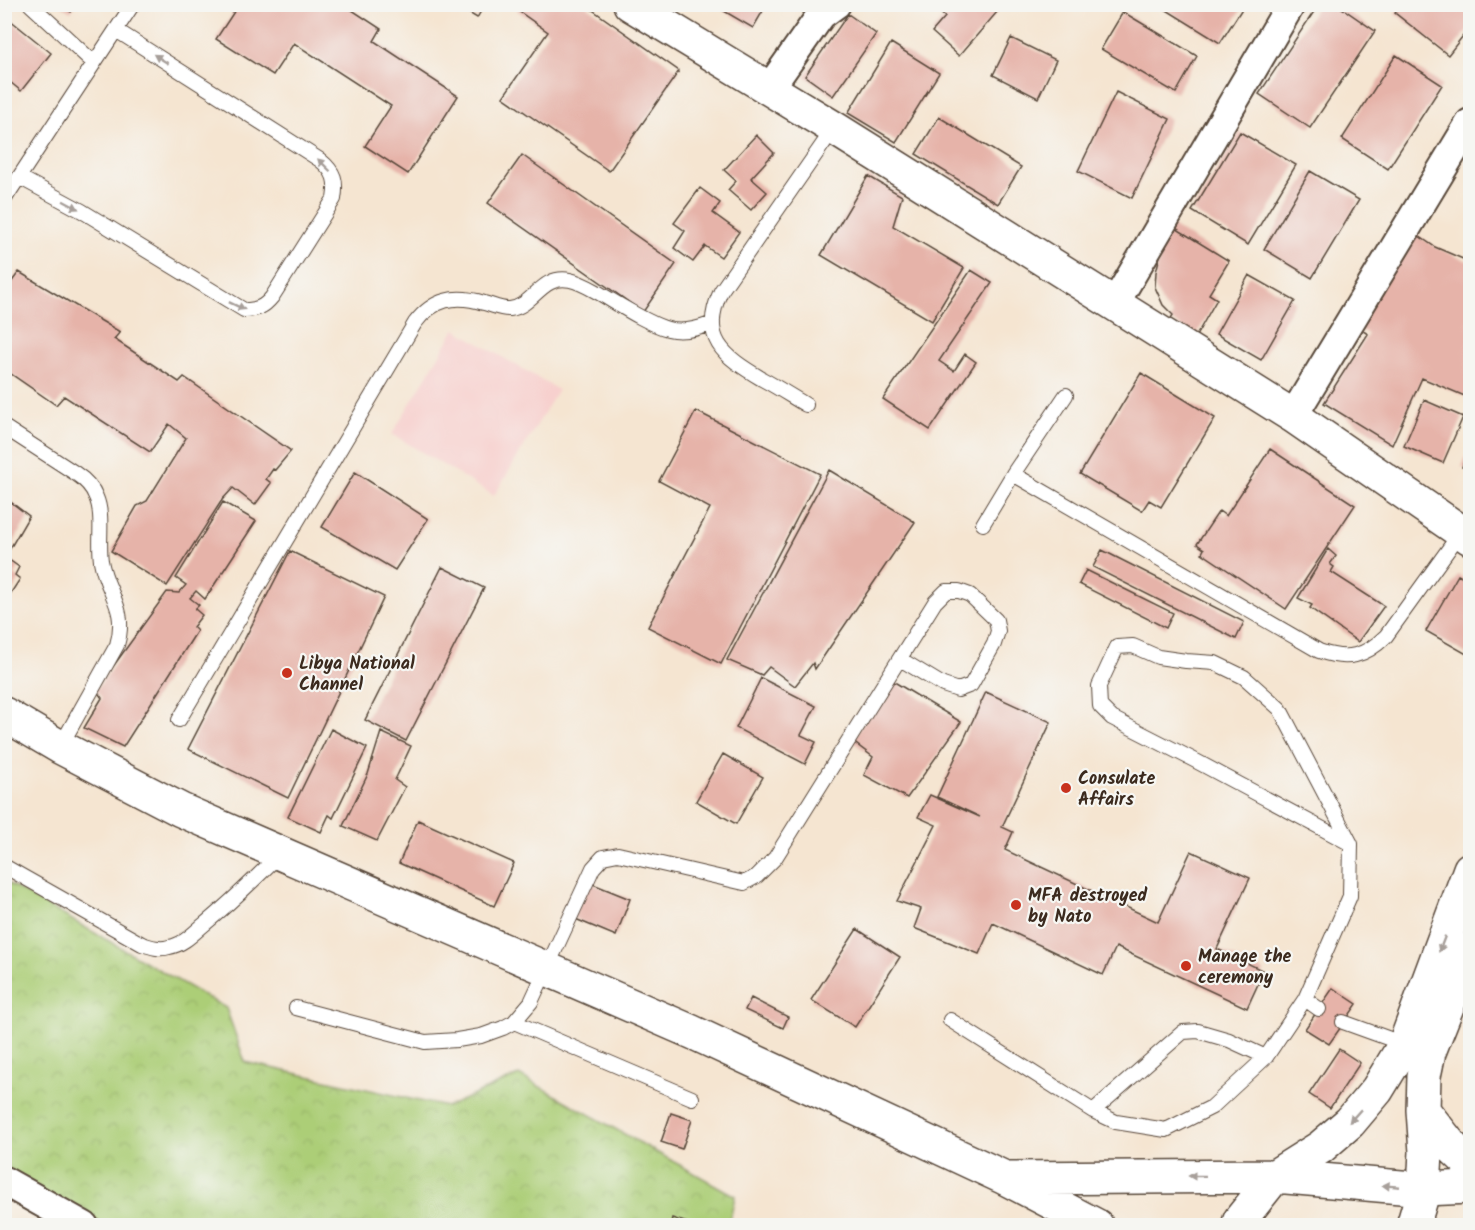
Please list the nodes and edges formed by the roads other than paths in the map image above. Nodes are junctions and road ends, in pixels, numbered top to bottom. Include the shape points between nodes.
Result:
1 (30, 4) edge
2 (133, 4) edge
3 (630, 4) edge
4 (836, 4) edge
5 (1291, 4) edge
6 (116, 30) junction
7 (94, 63) junction
8 (769, 88) junction
9 (1470, 123) edge
10 (834, 128) junction
11 (19, 177) junction
12 (4, 200) edge
13 (1114, 305) junction
14 (712, 323) junction
15 (1066, 395) dead end
16 (806, 405) dead end
17 (1293, 416) junction
18 (4, 427) edge
19 (1013, 474) junction
20 (983, 524) dead end
21 (1466, 535) edge
22 (900, 659) junction
23 (5, 718) edge
24 (179, 720) dead end
25 (60, 747) junction
26 (1351, 844) junction
27 (281, 854) junction
28 (4, 866) edge
29 (1470, 869) edge
30 (1470, 950) edge
31 (547, 969) junction
32 (1305, 999) junction
33 (296, 1008) dead end
34 (1319, 1009) dead end
35 (950, 1020) dead end
36 (514, 1022) junction
37 (1344, 1022) dead end
38 (1417, 1048) junction
39 (1266, 1058) junction
40 (692, 1098) dead end
41 (1423, 1110) junction
42 (1093, 1111) junction
43 (1470, 1164) edge
44 (1275, 1176) junction
45 (1005, 1178) junction
46 (4, 1181) edge
47 (1470, 1187) edge
48 (1424, 1189) junction
49 (84, 1226) edge
50 (1096, 1226) edge
51 (1238, 1226) edge
52 (1413, 1226) edge

1 - 7 lane
2 - 6 lane
3 - 8 main road
4 - 8 street via 821,15
5 - 13 street
6 - 7 lane
11 -> 6 lane via 244,310 265,306 272,297 334,199 336,188 329,167
7 - 11 lane
8 - 10 main road
9 - 17 street
10 - 13 main road
10 - 14 lane via 721,291
11 - 12 lane
13 - 17 main road
14 - 16 lane via 716,340 726,355
14 - 24 lane via 698,329 669,330 580,283 564,279 549,283 513,308 462,298 430,308 415,323
15 - 19 lane
17 - 21 main road
18 - 25 lane via 91,487 100,509 102,563 121,621 117,645
19 - 20 lane
19 - 21 lane via 1319,651 1343,657 1355,656 1377,645
22 - 22 lane via 943,685 958,690 971,685 994,645 996,620 970,595 946,591
22 - 31 lane via 775,858 757,876 744,883 618,854 603,857 592,868
23 - 25 main road
25 - 27 main road via 181,810
26 - 26 lane via 1280,709 1244,677 1215,663 1158,657 1133,646 1117,647 1099,686 1100,706 1112,718
26 - 32 lane via 1350,896
27 - 28 lane via 186,939 160,948 142,944
27 - 31 main road
29 -> 38 main road
30 - 38 main road
31 - 36 lane via 531,1002
31 - 45 main road
32 - 34 lane
32 - 39 lane
33 - 36 lane via 425,1042 482,1036
35 - 42 lane
36 - 40 lane
37 - 38 lane
38 - 41 main road via 1424,1076
38 -> 44 main road via 1350,1122 1321,1148
39 - 42 lane via 1212,1107 1166,1130 1116,1122
39 - 42 lane via 1229,1040 1198,1031 1183,1032
41 - 43 main road
41 - 48 main road
44 -> 45 main road
48 -> 44 main road
44 - 51 main road
45 - 50 main road
46 - 49 street
47 - 48 main road
48 - 52 main road

